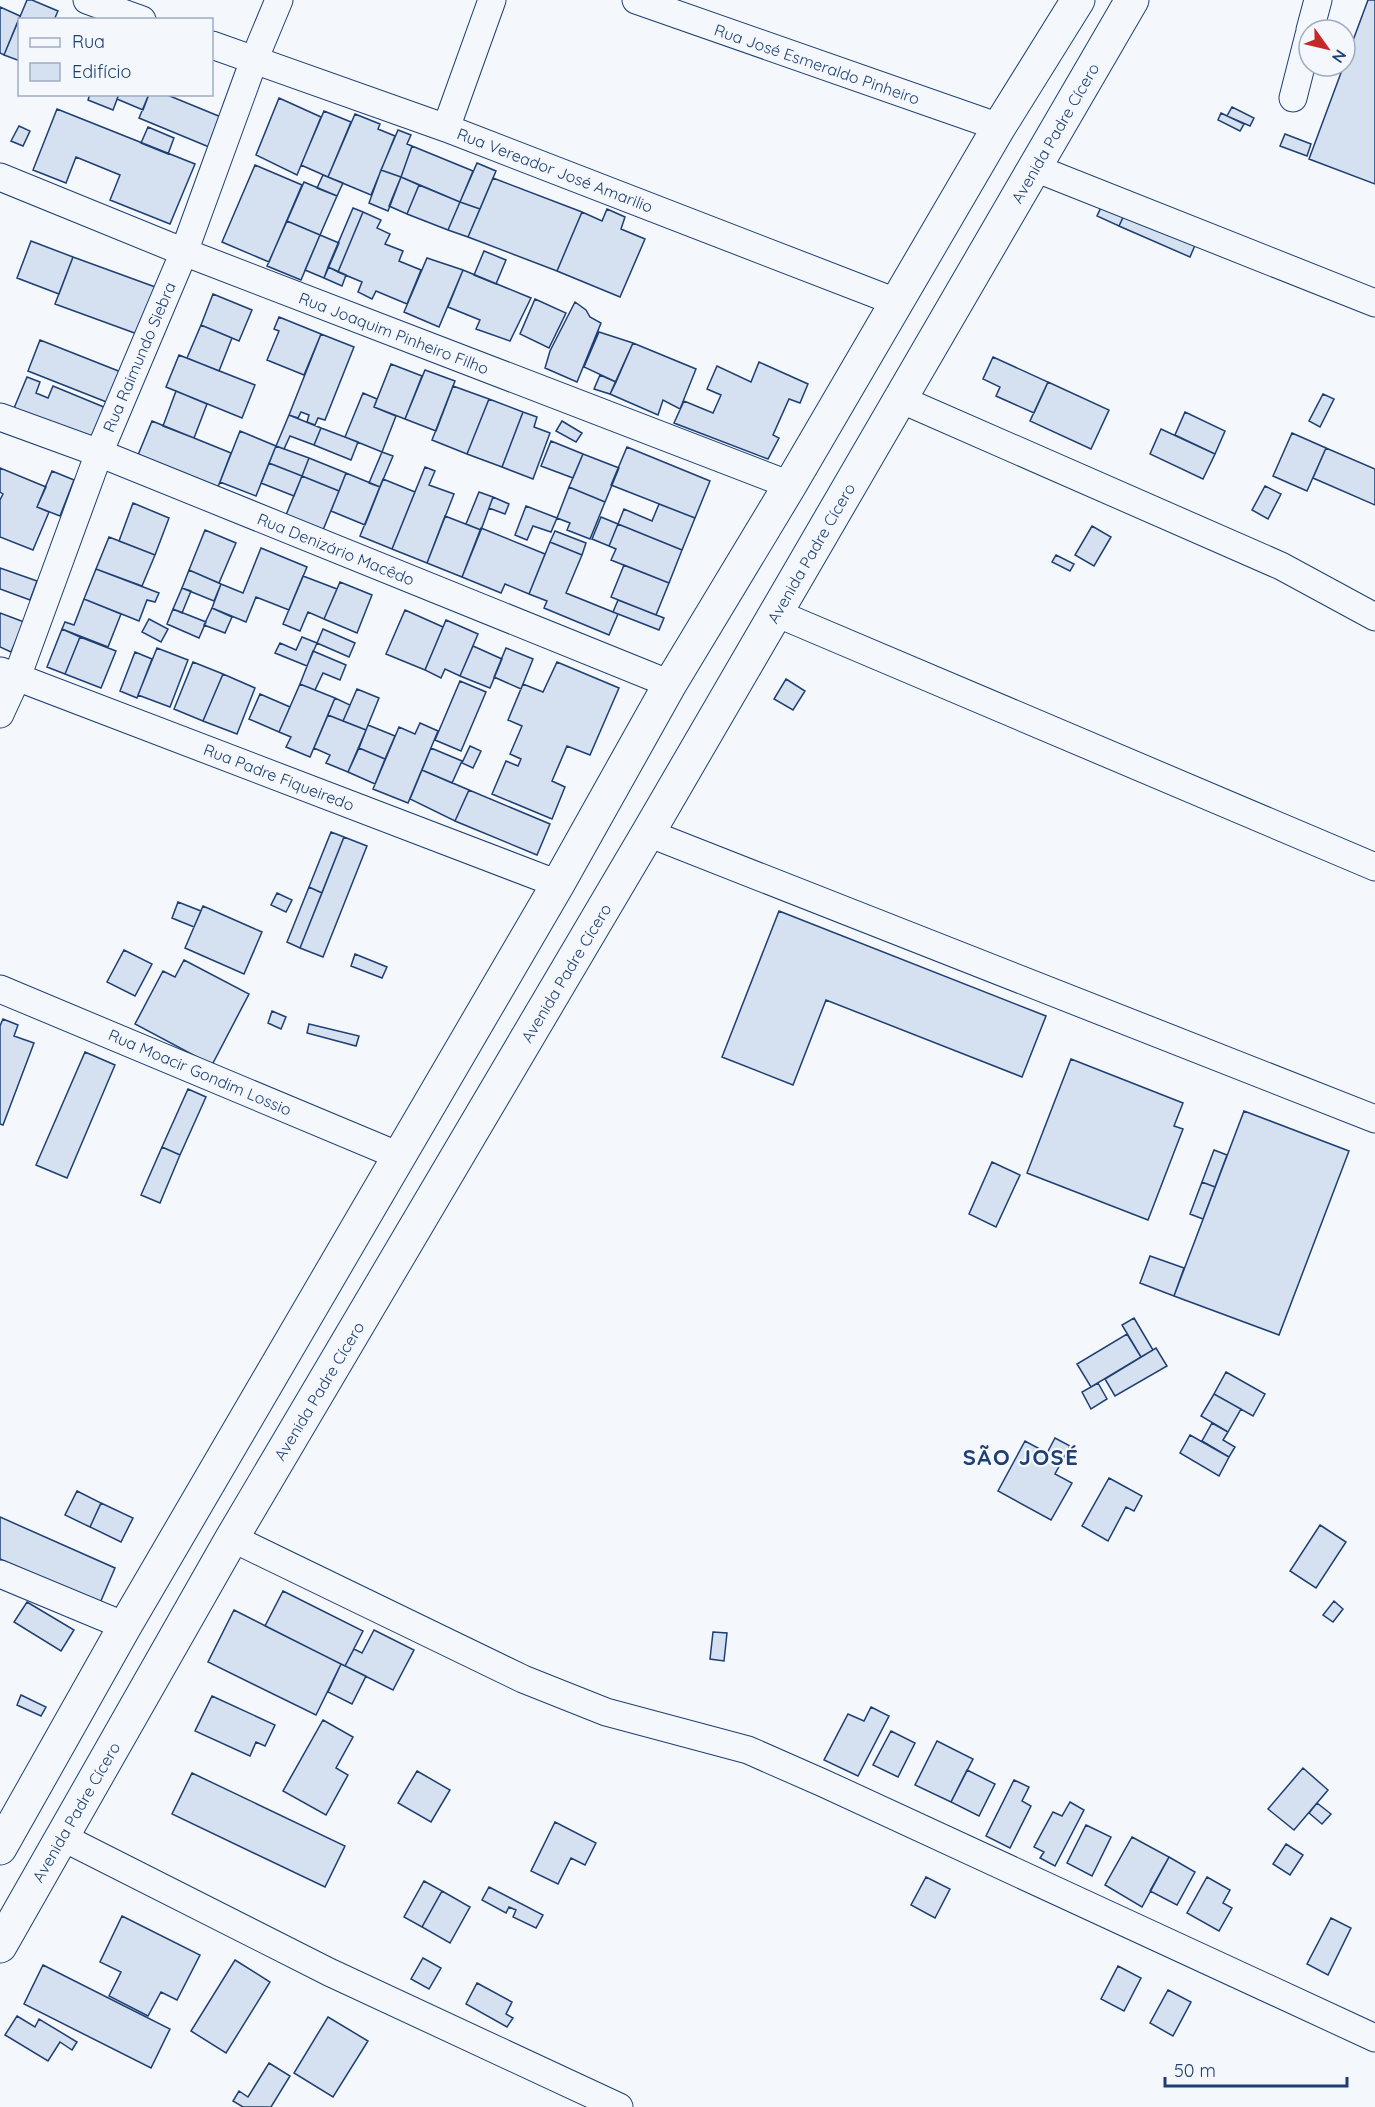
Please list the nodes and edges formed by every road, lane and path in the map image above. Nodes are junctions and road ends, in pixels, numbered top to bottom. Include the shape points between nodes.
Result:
1 (279, 0) edge
2 (492, 0) edge
3 (636, 0) edge
4 (1078, 0) edge
5 (1132, 0) edge
6 (1318, 0) edge
7 (91, 1) edge
8 (137, 18) edge
9 (1313, 18) edge
10 (213, 45) edge
11 (254, 60) junction
12 (1298, 78) edge
13 (1293, 98) dead end
14 (999, 127) junction
15 (446, 128) junction
16 (1035, 168) junction
17 (0, 177) edge
18 (184, 252) junction
19 (896, 302) junction
20 (1375, 303) edge
21 (900, 399) junction
22 (0, 417) edge
23 (99, 453) junction
24 (790, 485) junction
25 (776, 613) junction
26 (1375, 616) edge
27 (8, 673) edge
28 (670, 684) junction
29 (0, 714) edge
30 (648, 833) junction
31 (1375, 867) edge
32 (558, 884) junction
33 (0, 989) edge
34 (1375, 1119) edge
35 (399, 1156) junction
36 (232, 1538) junction
37 (0, 1574) edge
38 (125, 1626) junction
39 (62, 1837) junction
40 (0, 1848) edge
41 (0, 1946) edge
42 (1375, 2038) edge
43 (619, 2107) edge

1 - 11 street, Rua Raimundo Siebra
2 - 15 street
3 - 14 street, Rua José Esmeraldo Pinheiro
4 - 14 highway
5 - 16 highway, Avenida Padre Cícero
6 - 9 street
7 - 8 street
10 - 11 street, Rua Vereador José Amarilio
11 - 15 street, Rua Vereador José Amarilio
11 - 18 street, Rua Raimundo Siebra
12 - 13 street
14 - 19 highway
15 - 19 street, Rua Vereador José Amarilio
16 - 20 street
16 - 21 highway, Avenida Padre Cícero
17 - 18 street, Rua Joaquim Pinheiro Filho
18 - 23 street, Rua Raimundo Siebra
18 - 24 street, Rua Joaquim Pinheiro Filho
19 - 24 highway
21 - 25 highway, Avenida Padre Cícero
21 - 26 street via 1270,561
22 - 23 street, Rua Denizário Macêdo
23 - 27 street, Rua Raimundo Siebra
23 - 28 street, Rua Denizário Macêdo
24 - 28 highway
25 - 30 highway, Avenida Padre Cícero
25 - 31 street
27 - 29 street, Rua Raimundo Siebra
27 - 32 street, Rua Padre Fiqueiredo
28 - 32 highway
30 - 34 street
30 - 36 highway, Avenida Padre Cícero
32 - 35 highway
33 - 35 street, Rua Moacir Gondim Lossio
35 - 38 highway
36 - 39 highway, Avenida Padre Cícero
36 - 42 street via 523,1679 606,1712 748,1750
37 - 38 street
38 - 40 highway
39 - 41 highway, Avenida Padre Cícero
39 - 43 street via 329,1972

